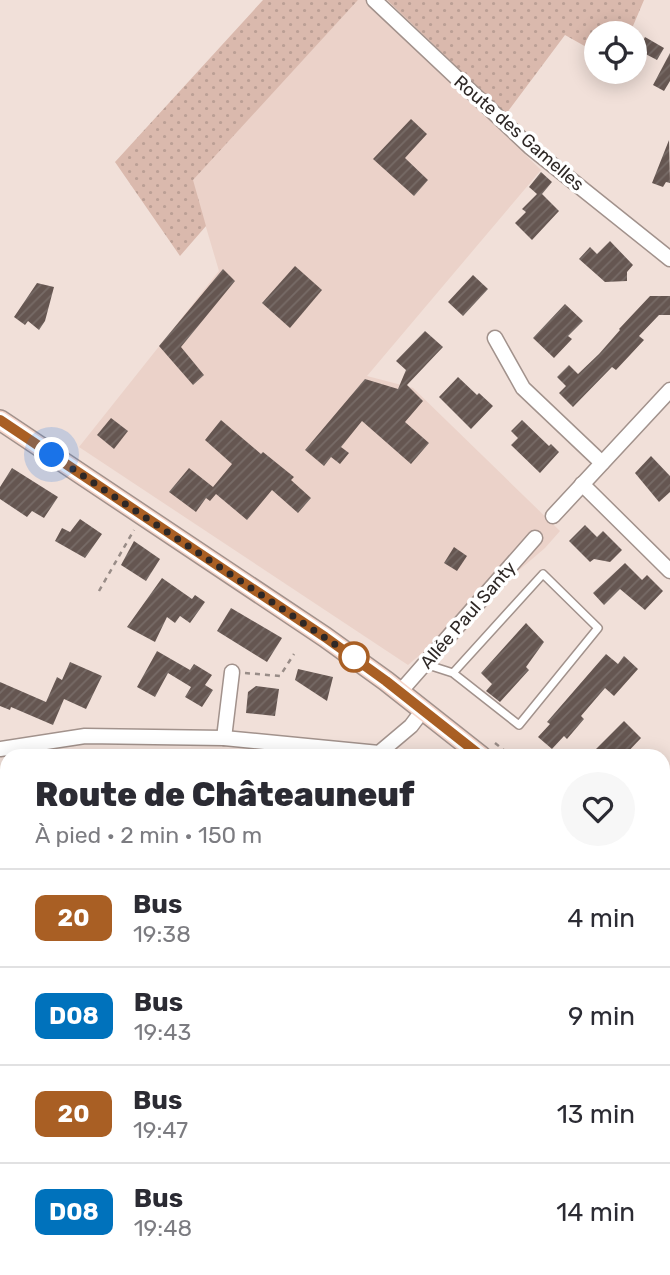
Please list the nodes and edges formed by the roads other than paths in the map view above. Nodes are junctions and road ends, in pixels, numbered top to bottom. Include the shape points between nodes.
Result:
1 (374, 0) edge
2 (670, 259) edge
3 (495, 338) dead end
4 (670, 390) edge
5 (0, 420) edge
6 (602, 463) junction
7 (582, 484) junction
8 (553, 516) dead end
9 (535, 538) dead end
10 (670, 571) edge
11 (424, 664) junction
12 (232, 672) road end
13 (453, 673) junction
14 (400, 692) junction
15 (424, 710) junction
16 (224, 738) junction
17 (0, 749) edge
18 (338, 749) edge
19 (384, 749) edge
20 (472, 749) edge

1 - 2 street, Route des Gamelles via 530,147
3 - 6 street via 523,388
4 - 6 street
5 - 14 main road
6 - 7 street
7 - 8 street
7 - 10 street
9 - 11 street, Allée Paul Santy
11 - 13 lane
11 - 14 street, Allée Paul Santy
12 - 16 street
13 - 13 lane via 519,725 598,628 543,574
14 - 15 main road
15 - 19 street
15 - 20 main road
16 - 17 street via 85,736
16 - 18 street

